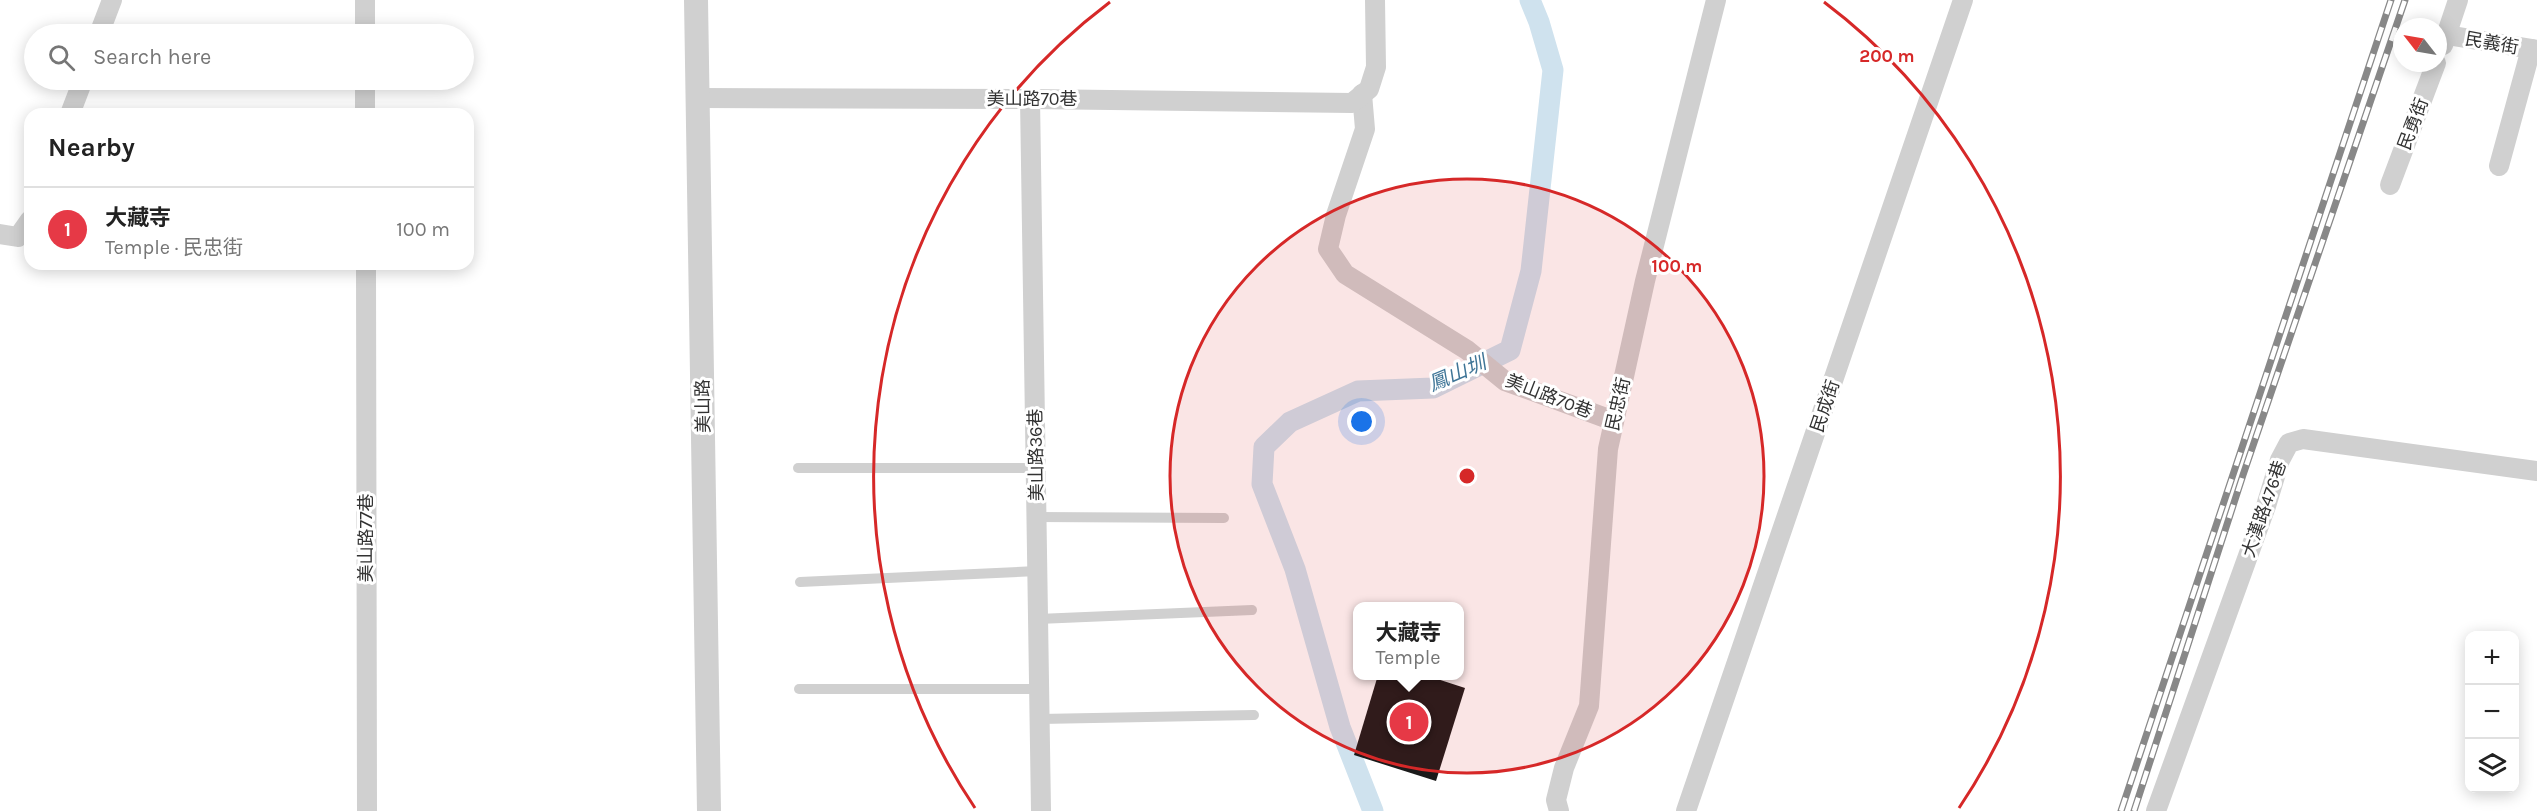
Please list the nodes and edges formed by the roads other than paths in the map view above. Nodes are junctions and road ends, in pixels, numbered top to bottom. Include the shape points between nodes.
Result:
1 (112, 0) edge
2 (365, 0) edge
3 (696, 0) edge
4 (1375, 0) edge
5 (1716, 0) edge
6 (1963, 0) edge
7 (2458, 0) edge
8 (103, 24) edge
9 (365, 24) edge
10 (2447, 35) joint
11 (2534, 50) edge
12 (2433, 72) edge
13 (79, 90) edge
14 (365, 90) edge
15 (1362, 94) junction
16 (698, 98) junction
17 (1030, 99) junction
18 (72, 108) edge
19 (365, 108) edge
20 (2499, 166) dead end
21 (2390, 185) dead end
22 (24, 228) edge
23 (0, 234) edge
24 (366, 270) edge
25 (1614, 421) junction
26 (798, 468) dead end
27 (1036, 468) junction
28 (2537, 471) edge
29 (1036, 517) junction
30 (1224, 518) dead end
31 (1037, 571) junction
32 (800, 582) dead end
33 (1252, 609) dead end
34 (1038, 619) junction
35 (799, 689) dead end
36 (1039, 689) junction
37 (1254, 715) dead end
38 (1040, 719) junction
39 (367, 811) edge
40 (710, 811) edge
41 (1041, 811) edge
42 (1559, 811) edge
43 (1686, 811) edge
44 (2156, 811) edge

1 - 8 street
2 - 9 street
3 - 16 street, 美山路
4 - 15 street via 1376,67 1369,89
5 - 25 street, 民忠街
6 - 43 street, 民成街
7 - 10 street, 民勇街
10 - 11 street, 民義街
11 - 20 street
12 - 21 street, 民勇街
13 - 18 street
14 - 19 street
15 - 17 street, 美山路70巷 via 1352,103
15 - 25 street, 美山路70巷 via 1365,129 1328,249 1345,274 1467,350 1505,381
16 - 17 street, 美山路70巷
16 - 40 street, 美山路
17 - 27 street, 美山路36巷
22 - 23 street via 18,237
24 - 39 street, 美山路77巷
25 - 42 street, 民忠街 via 1608,449 1588,706 1564,768 1556,800
26 - 27 lane
27 - 29 street, 美山路36巷
28 - 44 street, 大漢路476巷 via 2303,439 2289,443
29 - 30 lane
29 - 31 street, 美山路36巷
31 - 32 lane
31 - 34 street, 美山路36巷
33 - 34 lane
34 - 36 street, 美山路36巷
35 - 36 lane
36 - 38 street, 美山路36巷
37 - 38 lane
38 - 41 street, 美山路36巷

